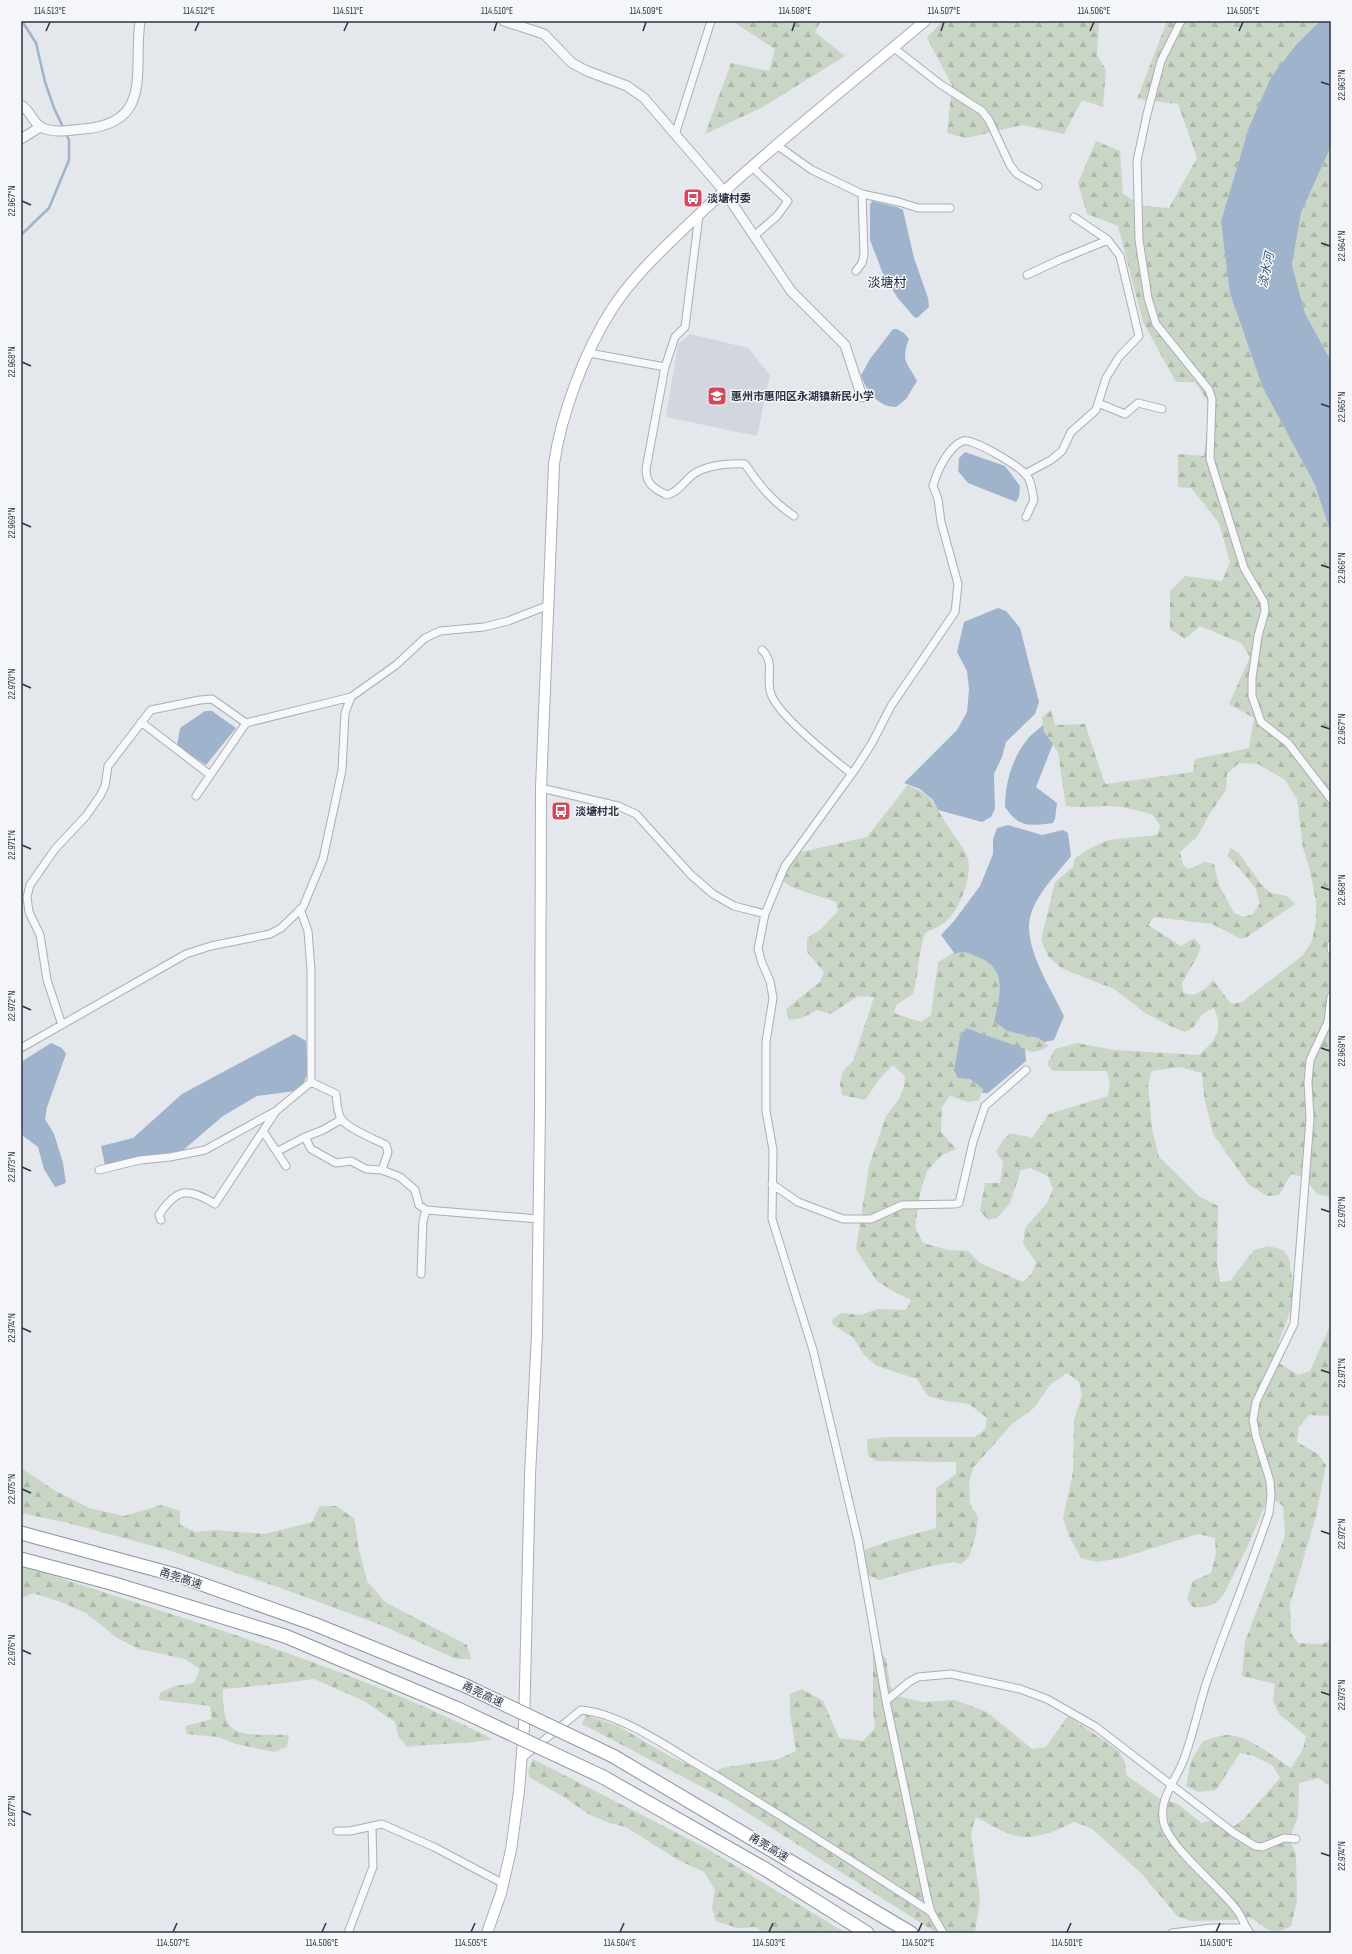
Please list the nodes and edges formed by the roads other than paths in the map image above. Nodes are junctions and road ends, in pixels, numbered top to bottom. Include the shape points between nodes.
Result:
1 (140, 21) edge
2 (506, 21) edge
3 (711, 21) edge
4 (1181, 21) edge
5 (921, 24) edge
6 (894, 48) junction
7 (21, 105) edge
8 (40, 126) junction
9 (675, 135) junction
10 (21, 139) edge
11 (778, 146) junction
12 (752, 167) junction
13 (1038, 186) dead end
14 (724, 191) junction
15 (862, 194) junction
16 (950, 208) dead end
17 (699, 214) junction
18 (1074, 217) dead end
19 (754, 236) junction
20 (1108, 240) junction
21 (856, 272) dead end
22 (1027, 275) dead end
23 (589, 353) junction
24 (664, 367) junction
25 (862, 398) dead end
26 (1098, 404) junction
27 (1162, 409) dead end
28 (1025, 474) junction
29 (794, 516) dead end
30 (1026, 517) dead end
31 (548, 605) junction
32 (762, 650) dead end
33 (351, 697) junction
34 (141, 722) junction
35 (246, 723) junction
36 (209, 774) junction
37 (852, 774) junction
38 (541, 788) junction
39 (196, 796) dead end
40 (1331, 799) edge
41 (300, 909) junction
42 (765, 914) junction
43 (1331, 945) edge
44 (1331, 949) edge
45 (1331, 996) edge
46 (62, 1025) junction
47 (21, 1048) edge
48 (1026, 1070) dead end
49 (311, 1082) junction
50 (276, 1111) junction
51 (342, 1119) junction
52 (263, 1131) junction
53 (305, 1137) junction
54 (278, 1151) junction
55 (286, 1166) dead end
56 (99, 1170) dead end
57 (382, 1170) junction
58 (772, 1184) junction
59 (426, 1210) junction
60 (539, 1219) junction
61 (161, 1220) dead end
62 (421, 1274) dead end
63 (21, 1533) edge
64 (21, 1559) edge
65 (886, 1701) junction
66 (522, 1758) junction
67 (1171, 1785) junction
68 (372, 1826) junction
69 (337, 1831) dead end
70 (1296, 1839) dead end
71 (504, 1884) junction
72 (931, 1912) junction
73 (1248, 1930) edge
74 (1212, 1931) edge
75 (348, 1933) edge
76 (487, 1933) edge
77 (867, 1933) edge
78 (911, 1933) edge
79 (944, 1933) edge
80 (1172, 1933) edge

1 - 8 street via 135,98 126,112 118,118 90,128 57,131
2 - 9 street via 544,34 572,63 633,89 644,98
3 - 9 street
4 - 40 street via 1161,61 1137,161 1139,240 1148,298 1156,324 1209,390 1212,399 1210,459 1244,568 1264,602 1265,611 1258,636 1252,678 1252,696 1261,722 1288,743
5 - 6 main road
6 - 11 main road
6 - 13 street via 940,84 982,111 990,120 1010,165 1017,174
7 - 8 street
8 - 10 street
9 - 14 street
11 - 12 main road
11 - 15 street via 812,170
12 - 14 main road
12 - 19 street via 788,201 777,216
14 - 17 main road
14 - 19 street
15 - 16 street via 918,208
15 - 21 street via 864,255
17 - 23 main road via 628,288 612,309
17 - 24 street via 685,327 675,337
18 - 20 street
19 - 25 street via 791,291 845,345
20 - 22 street
20 - 26 street via 1120,256 1139,336 1119,357 1106,378
23 - 24 street
23 - 31 main road via 565,416 555,455
24 - 29 street via 646,469 646,478 655,490 667,496 674,494 692,475 705,468 733,463 745,464 760,487 778,505
26 - 27 street via 1125,414 1138,403
26 - 28 street via 1091,416 1071,432 1062,451
28 - 30 street via 1031,484 1034,500
28 - 37 street via 990,450 966,441 962,441 954,448 942,462 934,486 958,584 955,612 895,700
31 - 33 street via 508,621 484,627 440,631 425,638 396,665
31 - 38 main road
32 - 37 street via 767,655 771,669 771,694 778,706 823,751
33 - 35 street
33 - 41 street via 345,714 342,770 323,859
34 - 35 street via 151,710 212,699
34 - 36 street
34 - 46 street via 108,766 105,786 100,796 86,816 55,849 30,886 27,897 29,912 40,935 47,980
35 - 36 street
36 - 39 street
37 - 42 street via 785,866
38 - 42 street via 618,806 636,814 691,875 713,894 734,906
38 - 60 main road
41 - 46 street via 281,928 270,934 186,954
41 - 49 street via 308,931
42 - 58 street via 758,949 770,981 773,998 766,1042 766,1111 773,1150
43 - 44 street
45 - 67 street via 1328,1022 1310,1060 1310,1119 1294,1324 1256,1402 1253,1420 1270,1481 1269,1513 1207,1681 1186,1756
46 - 47 street
48 - 58 street via 985,1106 973,1142 959,1203 902,1205 871,1219 843,1219 798,1202
49 - 50 street
49 - 51 street via 336,1094 338,1112
50 - 52 street
50 - 56 street via 205,1150 140,1160
51 - 53 street
51 - 57 street via 348,1125 386,1145 388,1152
52 - 54 street
52 - 61 street via 215,1204 197,1193 181,1194 165,1206 159,1215
53 - 54 street
53 - 57 street via 311,1149 336,1163 351,1162 366,1169
54 - 55 street
57 - 59 street via 410,1183 419,1205
58 - 65 street via 772,1219 812,1350 858,1540
59 - 60 street
59 - 62 street via 423,1221
60 - 66 main road
63 - 78 highway, 甬莞高速, bridge via 179,1576 314,1624 466,1686 613,1756
64 - 77 highway, 甬莞高速, bridge via 111,1583 285,1636 458,1709 603,1776 765,1869
65 - 67 street via 908,1682 929,1675 951,1674 1020,1689 1047,1699 1096,1727
65 - 72 street
66 - 71 main road via 514,1834
66 - 72 street via 581,1710 608,1717 641,1731 741,1790
67 - 70 street via 1255,1846 1262,1848 1284,1838
67 - 73 street via 1163,1805 1162,1816 1165,1826 1174,1842 1237,1910
68 - 69 street
68 - 71 street via 382,1824 399,1831
68 - 75 street via 373,1867
71 - 76 main road
72 - 79 street
73 - 74 street
74 - 80 street

